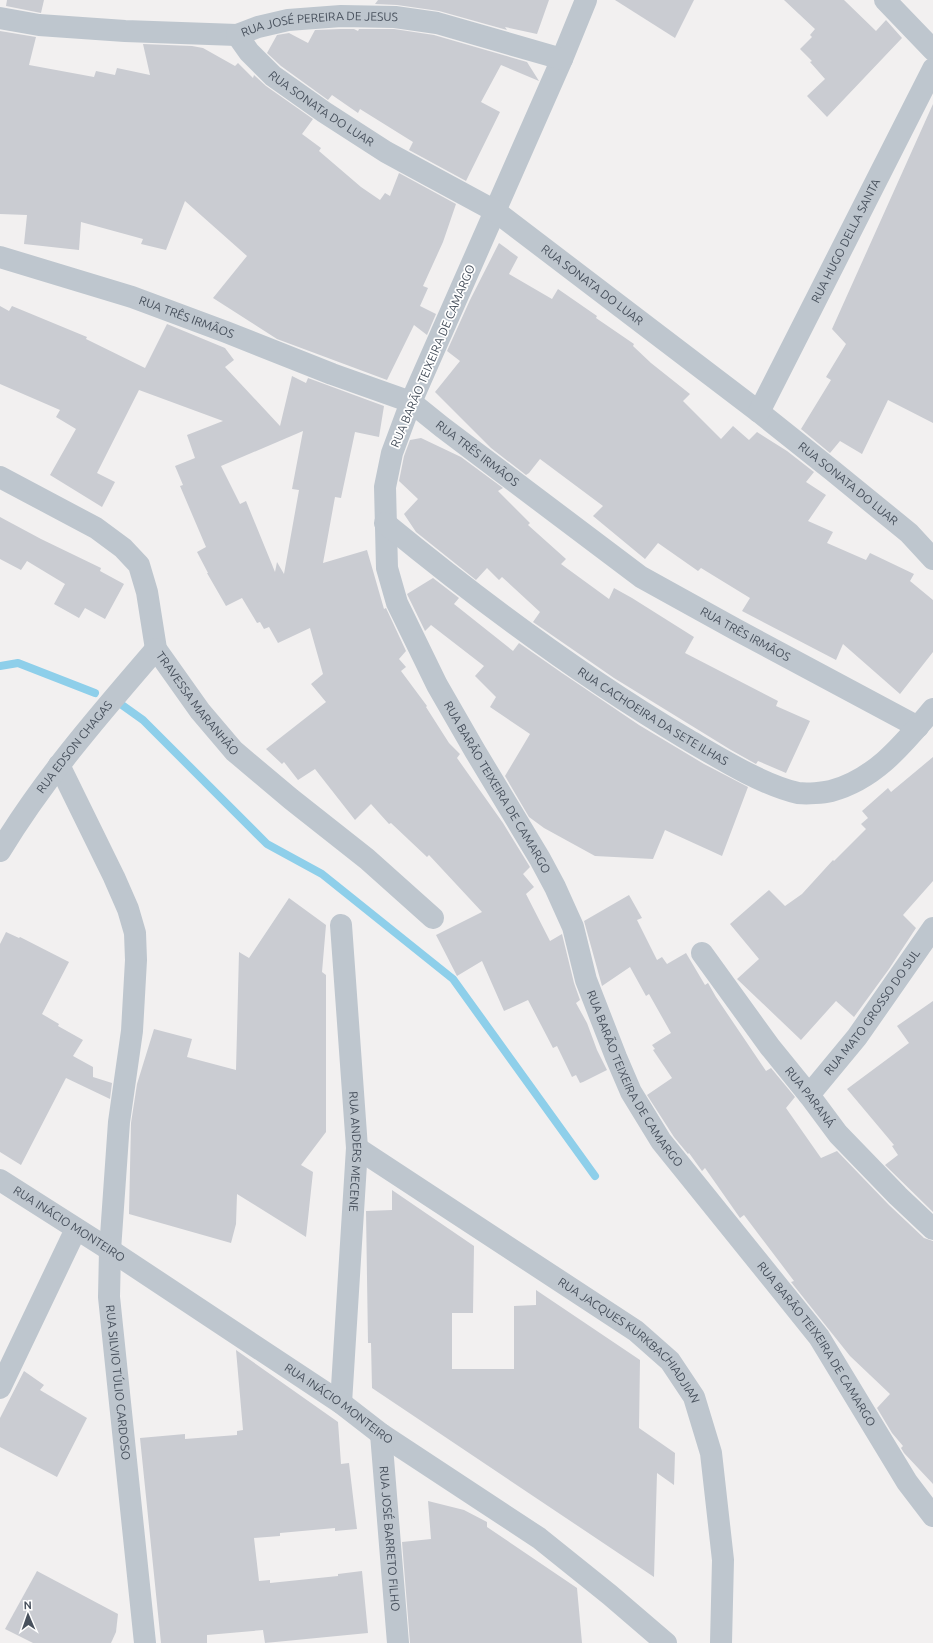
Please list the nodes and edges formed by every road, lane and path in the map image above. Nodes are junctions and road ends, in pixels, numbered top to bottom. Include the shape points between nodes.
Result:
1 (586, 0) edge
2 (885, 0) edge
3 (0, 18) edge
4 (237, 35) junction
5 (933, 50) edge
6 (562, 59) junction
7 (933, 69) edge
8 (495, 212) junction
9 (0, 257) edge
10 (411, 402) junction
11 (759, 412) junction
12 (0, 477) edge
13 (385, 523) junction
14 (933, 559) edge
15 (156, 649) junction
16 (933, 709) edge
17 (918, 727) junction
18 (59, 765) junction
19 (0, 851) edge
20 (433, 918) dead end
21 (341, 925) dead end
22 (933, 928) edge
23 (702, 953) dead end
24 (927, 954) edge
25 (809, 1095) junction
26 (357, 1148) junction
27 (0, 1180) edge
28 (76, 1229) junction
29 (933, 1229) edge
30 (110, 1250) junction
31 (0, 1388) edge
32 (341, 1403) junction
33 (381, 1434) junction
34 (933, 1516) edge
35 (658, 1639) edge
36 (145, 1643) edge
37 (398, 1643) edge
38 (722, 1643) edge

1 - 6 street, RUA BARÃO TEIXEIRA DE CAMARGO
2 - 5 street
3 - 4 street, RUA JOSÉ PEREIRA DE JESUS via 39,25
4 - 6 street, RUA JOSÉ PEREIRA DE JESUS via 288,20 341,16 395,17 437,23
4 - 8 street, RUA SONATA DO LUAR via 249,52 273,76 324,112 386,152
6 - 8 street, RUA BARÃO TEIXEIRA DE CAMARGO
7 - 11 street, RUA HUGO DELLA SANTA
8 - 10 street, RUA BARÃO TEIXEIRA DE CAMARGO
8 - 11 street, RUA SONATA DO LUAR
9 - 10 street, RUA TRÊS IRMÃOS via 132,297
10 - 13 street, RUA BARÃO TEIXEIRA DE CAMARGO via 392,453 385,487
10 - 17 street, RUA TRÊS IRMÃOS via 641,577
11 - 14 street, RUA SONATA DO LUAR via 909,533
12 - 15 street, TRAVESSA MARANHÃO via 96,528 123,548 138,565 147,592
13 - 17 street, RUA CACHOEIRA DA SETE ILHAS via 548,649 644,714 708,752 769,783 799,793 830,791 843,787 884,764
13 - 34 street, RUA BARÃO TEIXEIRA DE CAMARGO via 387,568 397,603 437,685 554,887 573,927 586,980 631,1092 661,1141 819,1337 907,1482
15 - 18 street, RUA EDSON CHAGAS
15 - 20 street, TRAVESSA MARANHÃO via 200,711 234,751 367,860
16 - 17 street, RUA CACHOEIRA DA SETE ILHAS
18 - 19 street, RUA EDSON CHAGAS via 23,813
18 - 30 street, RUA SILVIO TÚLIO CARDOSO via 114,877 135,933 132,1031 119,1122
21 - 26 street, RUA ANDERS MECENE
22 - 24 street, RUA MATO GROSSO DO SUL
23 - 25 street, RUA PARANÁ via 770,1047
24 - 25 street, RUA MATO GROSSO DO SUL
25 - 29 street, RUA PARANÁ via 838,1134
26 - 32 street, RUA ANDERS MECENE
26 - 38 street, RUA JACQUES KURKBACHIADJIAN via 636,1331 670,1361 694,1397 710,1453 723,1560
27 - 28 street, RUA INÁCIO MONTEIRO
28 - 30 street, RUA INÁCIO MONTEIRO
28 - 31 street
30 - 32 street, RUA INÁCIO MONTEIRO
30 - 36 street, RUA SILVIO TÚLIO CARDOSO via 109,1297 112,1331
32 - 33 street, RUA INÁCIO MONTEIRO
33 - 35 street, RUA INÁCIO MONTEIRO via 539,1538
33 - 37 street, RUA JOSÉ BARRETO FILHO

